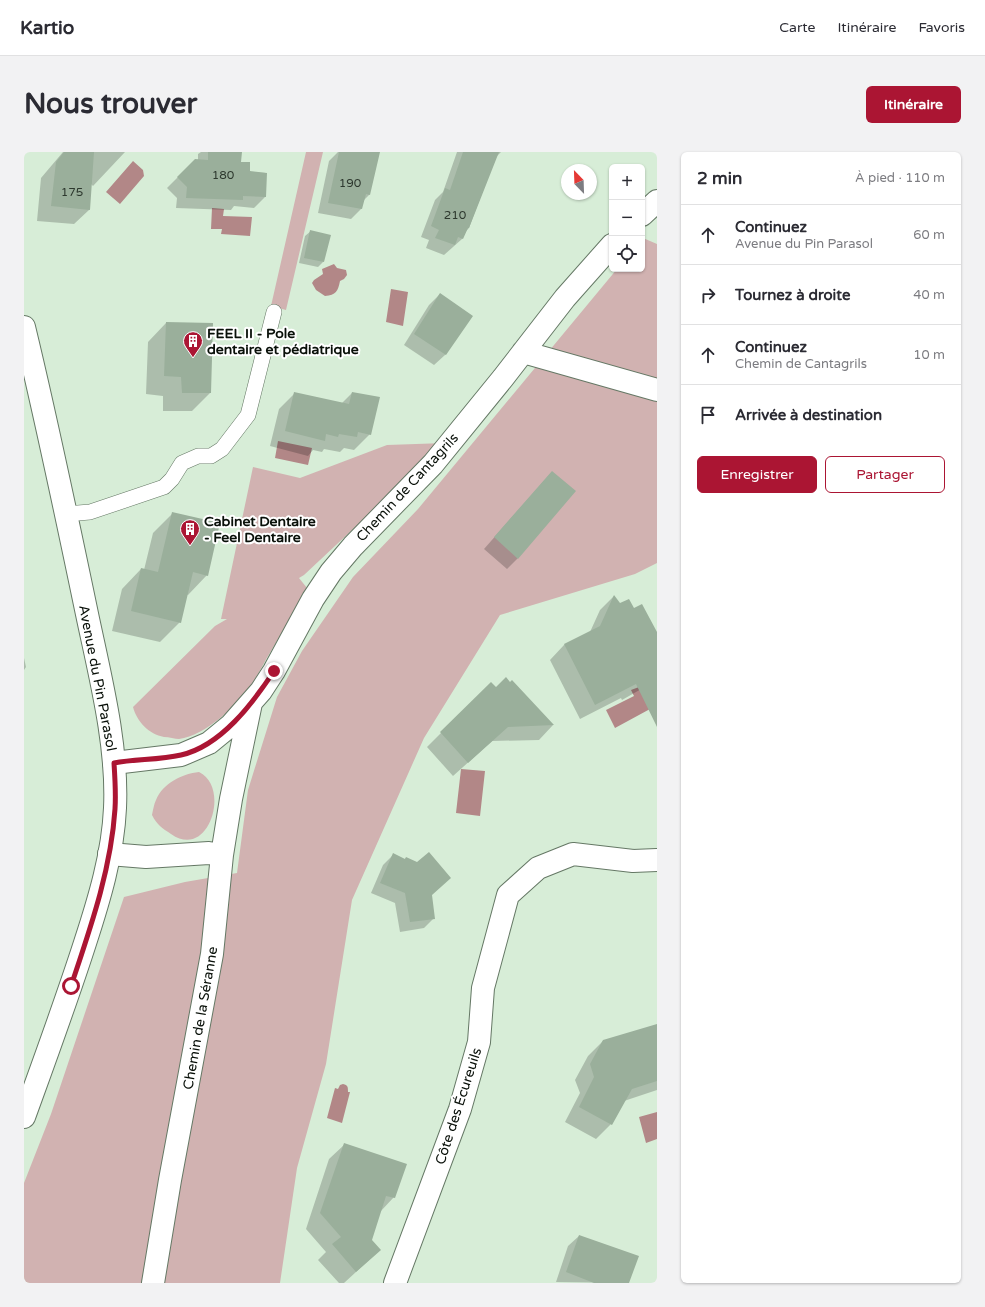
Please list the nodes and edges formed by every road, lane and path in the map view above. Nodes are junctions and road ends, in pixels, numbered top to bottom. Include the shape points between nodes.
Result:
1 (657, 201) edge
2 (645, 212) edge
3 (609, 248) edge
4 (274, 312) dead end
5 (24, 326) edge
6 (523, 352) junction
7 (657, 390) edge
8 (66, 514) junction
9 (252, 702) junction
10 (240, 752) joint
11 (114, 763) junction
12 (109, 854) junction
13 (222, 855) junction
14 (657, 860) edge
15 (24, 1117) edge
16 (152, 1283) edge
17 (395, 1283) edge

1 - 2 street
3 - 6 street, Chemin de Cantagrils via 565,298
4 - 8 lane via 248,415 222,449 211,456 198,456 182,463 164,487 90,512
5 - 8 street, Avenue du Pin Parasol
6 - 7 street
6 - 9 street, Chemin de Cantagrils via 433,464 331,572 313,599 274,671
8 - 11 street, Avenue du Pin Parasol via 106,705
9 - 10 street, Chemin de Cantagrils
9 - 11 street via 231,725 209,743 181,755
10 - 13 street, Chemin de la Séranne
11 - 12 street, Avenue du Pin Parasol via 115,808
12 - 13 street via 146,857 209,853
12 - 15 street, Avenue du Pin Parasol via 95,912
13 - 16 street, Chemin de la Séranne via 212,954
14 - 17 street, Côte des Écureuils via 633,861 573,854 538,868 508,895 483,988 479,1042 460,1109

